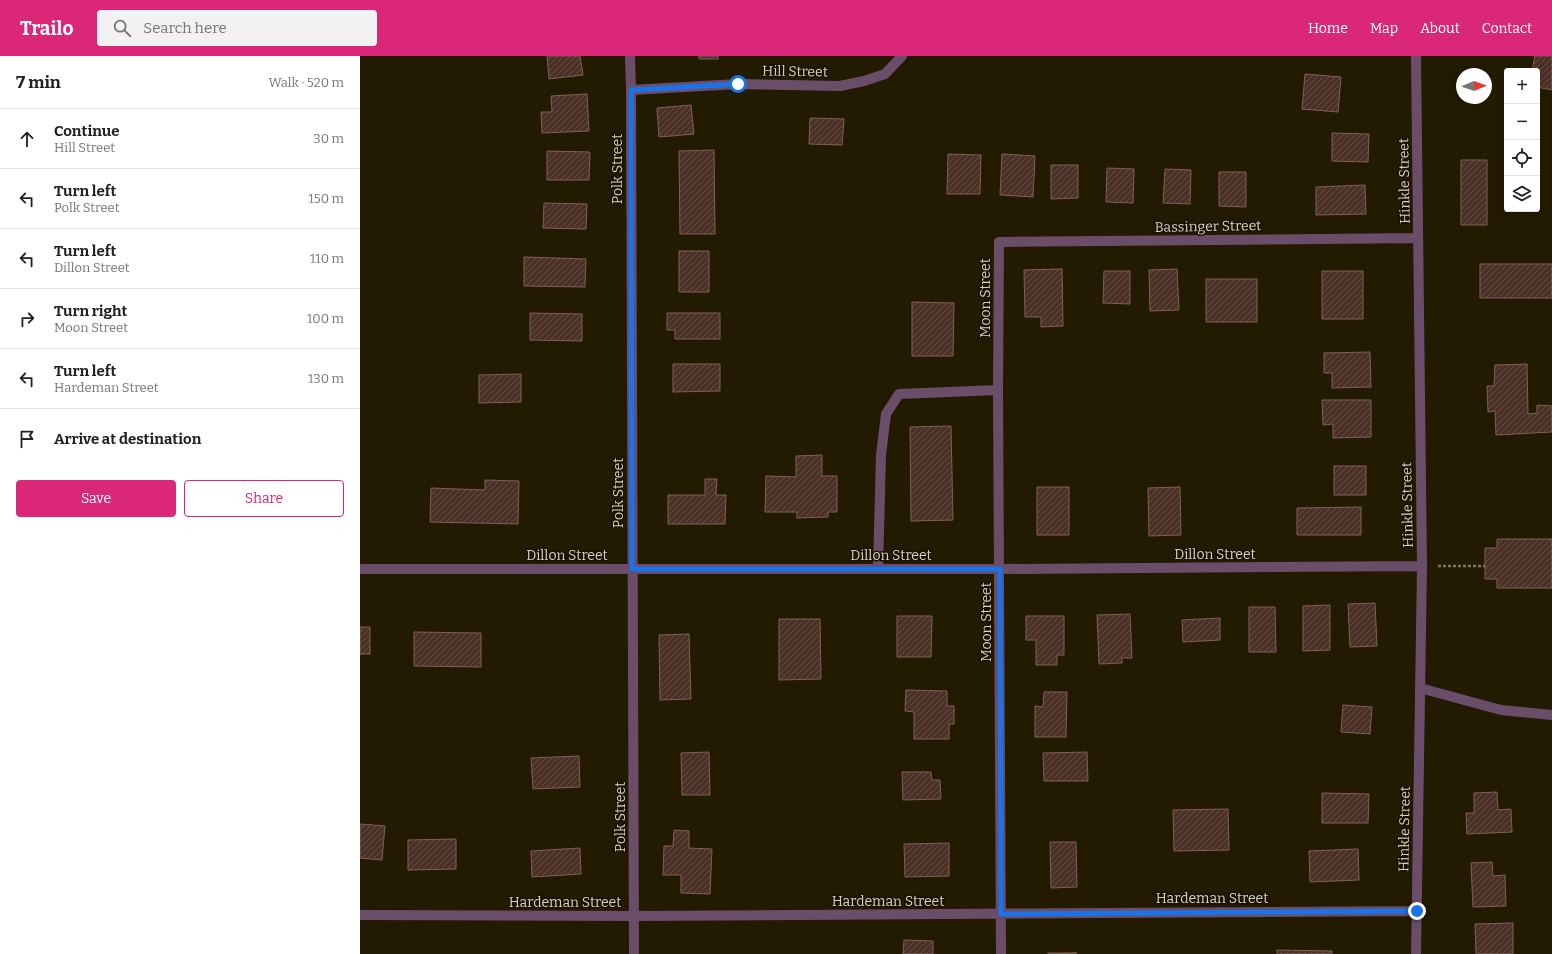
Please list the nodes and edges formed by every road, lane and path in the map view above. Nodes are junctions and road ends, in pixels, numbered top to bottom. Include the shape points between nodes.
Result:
1 (630, 56) edge
2 (902, 56) edge
3 (1416, 56) edge
4 (631, 90) junction
5 (1418, 238) junction
6 (999, 242) joint
7 (998, 390) junction
8 (1422, 566) junction
9 (1486, 566) dead end
10 (360, 569) edge
11 (632, 569) junction
12 (878, 569) junction
13 (1000, 569) junction
14 (1420, 688) junction
15 (1552, 715) edge
16 (1417, 911) junction
17 (1001, 914) junction
18 (360, 915) edge
19 (635, 916) junction
20 (634, 954) edge
21 (1001, 954) edge
22 (1416, 954) edge

1 - 4 street, Polk Street
2 - 4 street, Hill Street via 885,74 840,86 738,84
3 - 5 street, Hinkle Street
4 - 11 street, Polk Street
5 - 6 street, Bassinger Street
5 - 8 street, Hinkle Street
6 - 7 street, Moon Street
7 - 12 street via 899,394 886,414 881,454
7 - 13 street, Moon Street
8 - 9 path
8 - 13 street, Dillon Street
8 - 14 street, Hinkle Street
10 - 11 street, Dillon Street
11 - 12 street, Dillon Street
11 - 19 street, Polk Street
12 - 13 street, Dillon Street
13 - 17 street, Moon Street
14 - 15 street via 1502,710
14 - 16 street, Hinkle Street
16 - 17 street, Hardeman Street
16 - 22 street, Hinkle Street
17 - 19 street, Hardeman Street
17 - 21 street, Moon Street
18 - 19 street, Hardeman Street
19 - 20 street, Polk Street

